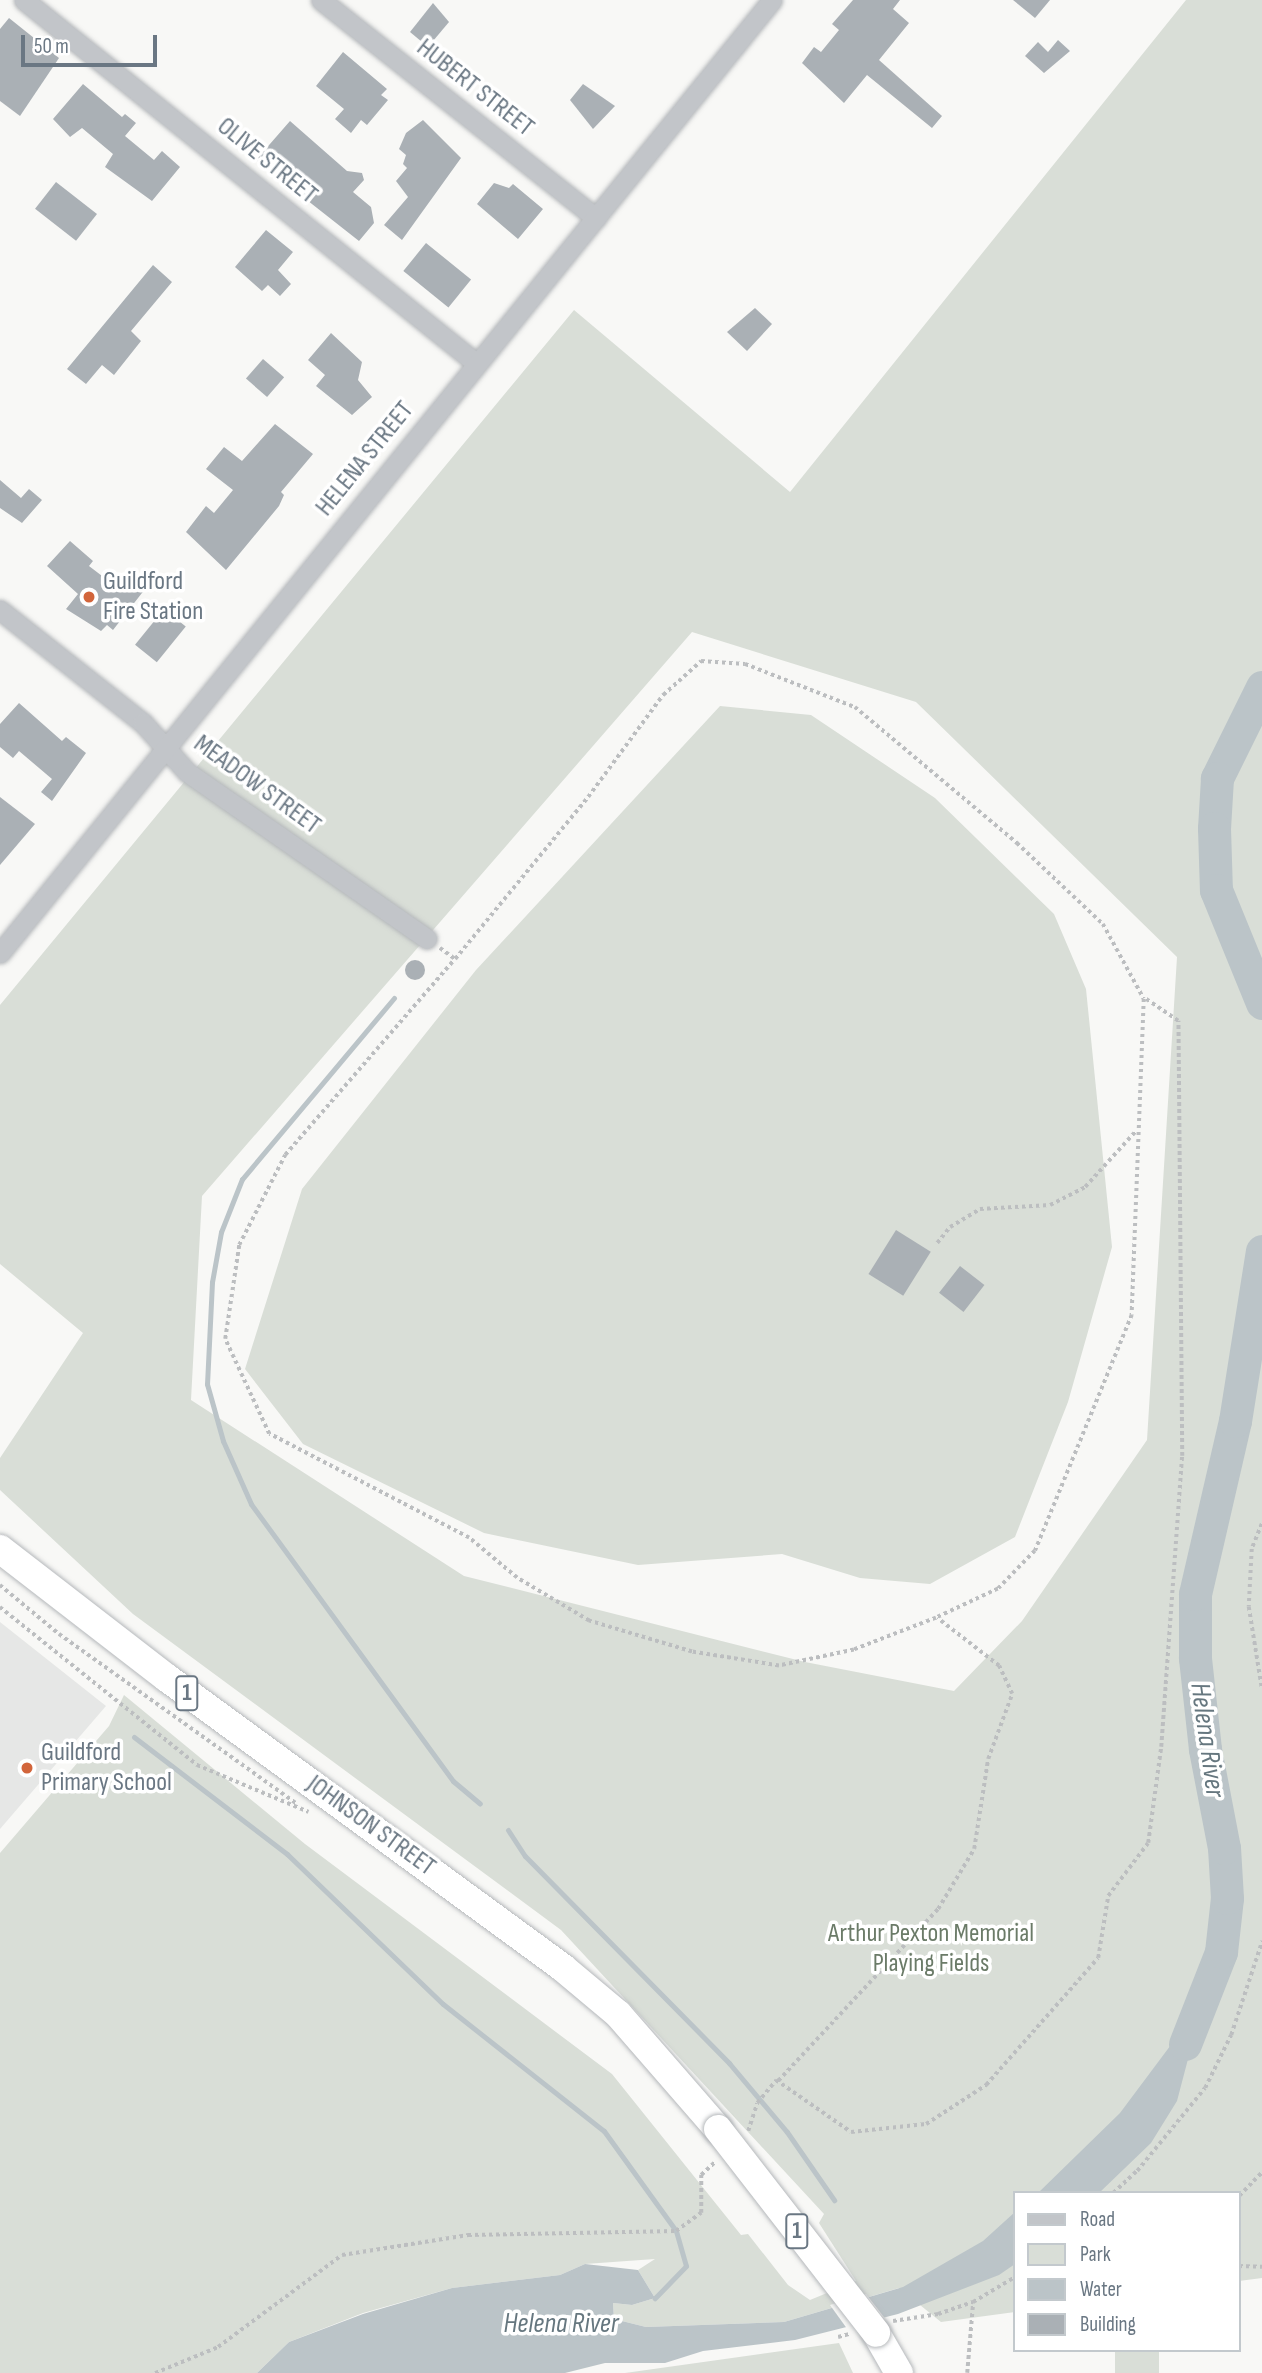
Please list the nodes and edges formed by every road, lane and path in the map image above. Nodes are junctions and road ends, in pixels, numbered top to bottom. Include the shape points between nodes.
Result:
1 (24, 0) edge
2 (321, 0) edge
3 (772, 0) edge
4 (596, 218) junction
5 (476, 363) junction
6 (0, 610) edge
7 (166, 749) junction
8 (427, 939) dead end
9 (0, 953) edge
10 (1144, 999) junction
11 (1138, 1129) junction
12 (937, 1243) dead end
13 (1262, 1524) edge
14 (0, 1549) edge
15 (0, 1585) edge
16 (0, 1607) edge
17 (936, 1618) junction
18 (1262, 1688) edge
19 (309, 1812) junction
20 (320, 1820) dead end
21 (1262, 1941) edge
22 (778, 2081) junction
23 (728, 2135) junction
24 (719, 2158) dead end
25 (1262, 2172) edge
26 (1115, 2191) edge
27 (1241, 2194) edge
28 (1241, 2266) edge
29 (1262, 2267) edge
30 (1014, 2278) edge
31 (973, 2302) junction
32 (875, 2329) junction
33 (838, 2337) dead end
34 (155, 2373) edge
35 (899, 2373) edge
36 (967, 2373) edge

1 - 5 street, OLIVE STREET
2 - 4 street, HUBERT STREET
3 - 4 street, HELENA STREET
4 - 5 street, HELENA STREET
5 - 7 street, HELENA STREET
6 - 7 street, MEADOW STREET via 143,723
7 - 8 street, MEADOW STREET via 187,772
7 - 9 street, HELENA STREET
10 - 11 path
10 - 17 path via 1103,924 1017,843 855,707 745,664 701,661 663,695 588,797 455,959 285,1155 239,1245 225,1339 269,1434 469,1538 517,1578 589,1621 692,1652 779,1666 854,1650
10 - 22 path via 1178,1021 1182,1456 1160,1747 1148,1843 1108,1896 1098,1958 1036,2022 986,2085 926,2124 851,2132
11 - 12 path via 1085,1187 1051,1205 980,1209 950,1227
11 - 17 path via 1132,1315 1035,1551 998,1590
13 - 18 path via 1252,1549 1249,1607
14 - 23 highway, JOHNSON STREET / 1 via 166,1678 563,1968 618,2014
15 - 19 path via 59,1634
16 - 19 path via 197,1765
17 - 22 path via 999,1666 1012,1693 988,1759 974,1849 937,1909
19 - 20 path
21 - 26 path via 1231,2035 1205,2088
22 - 23 path via 757,2103 747,2133
23 - 32 highway, 1, bridge
24 - 34 path via 701,2175 701,2213 676,2231 468,2235 342,2255 218,2347
25 - 27 path
28 - 29 path
30 - 31 path
31 - 32 path
31 - 36 path
32 - 33 path
32 - 35 highway, 1

